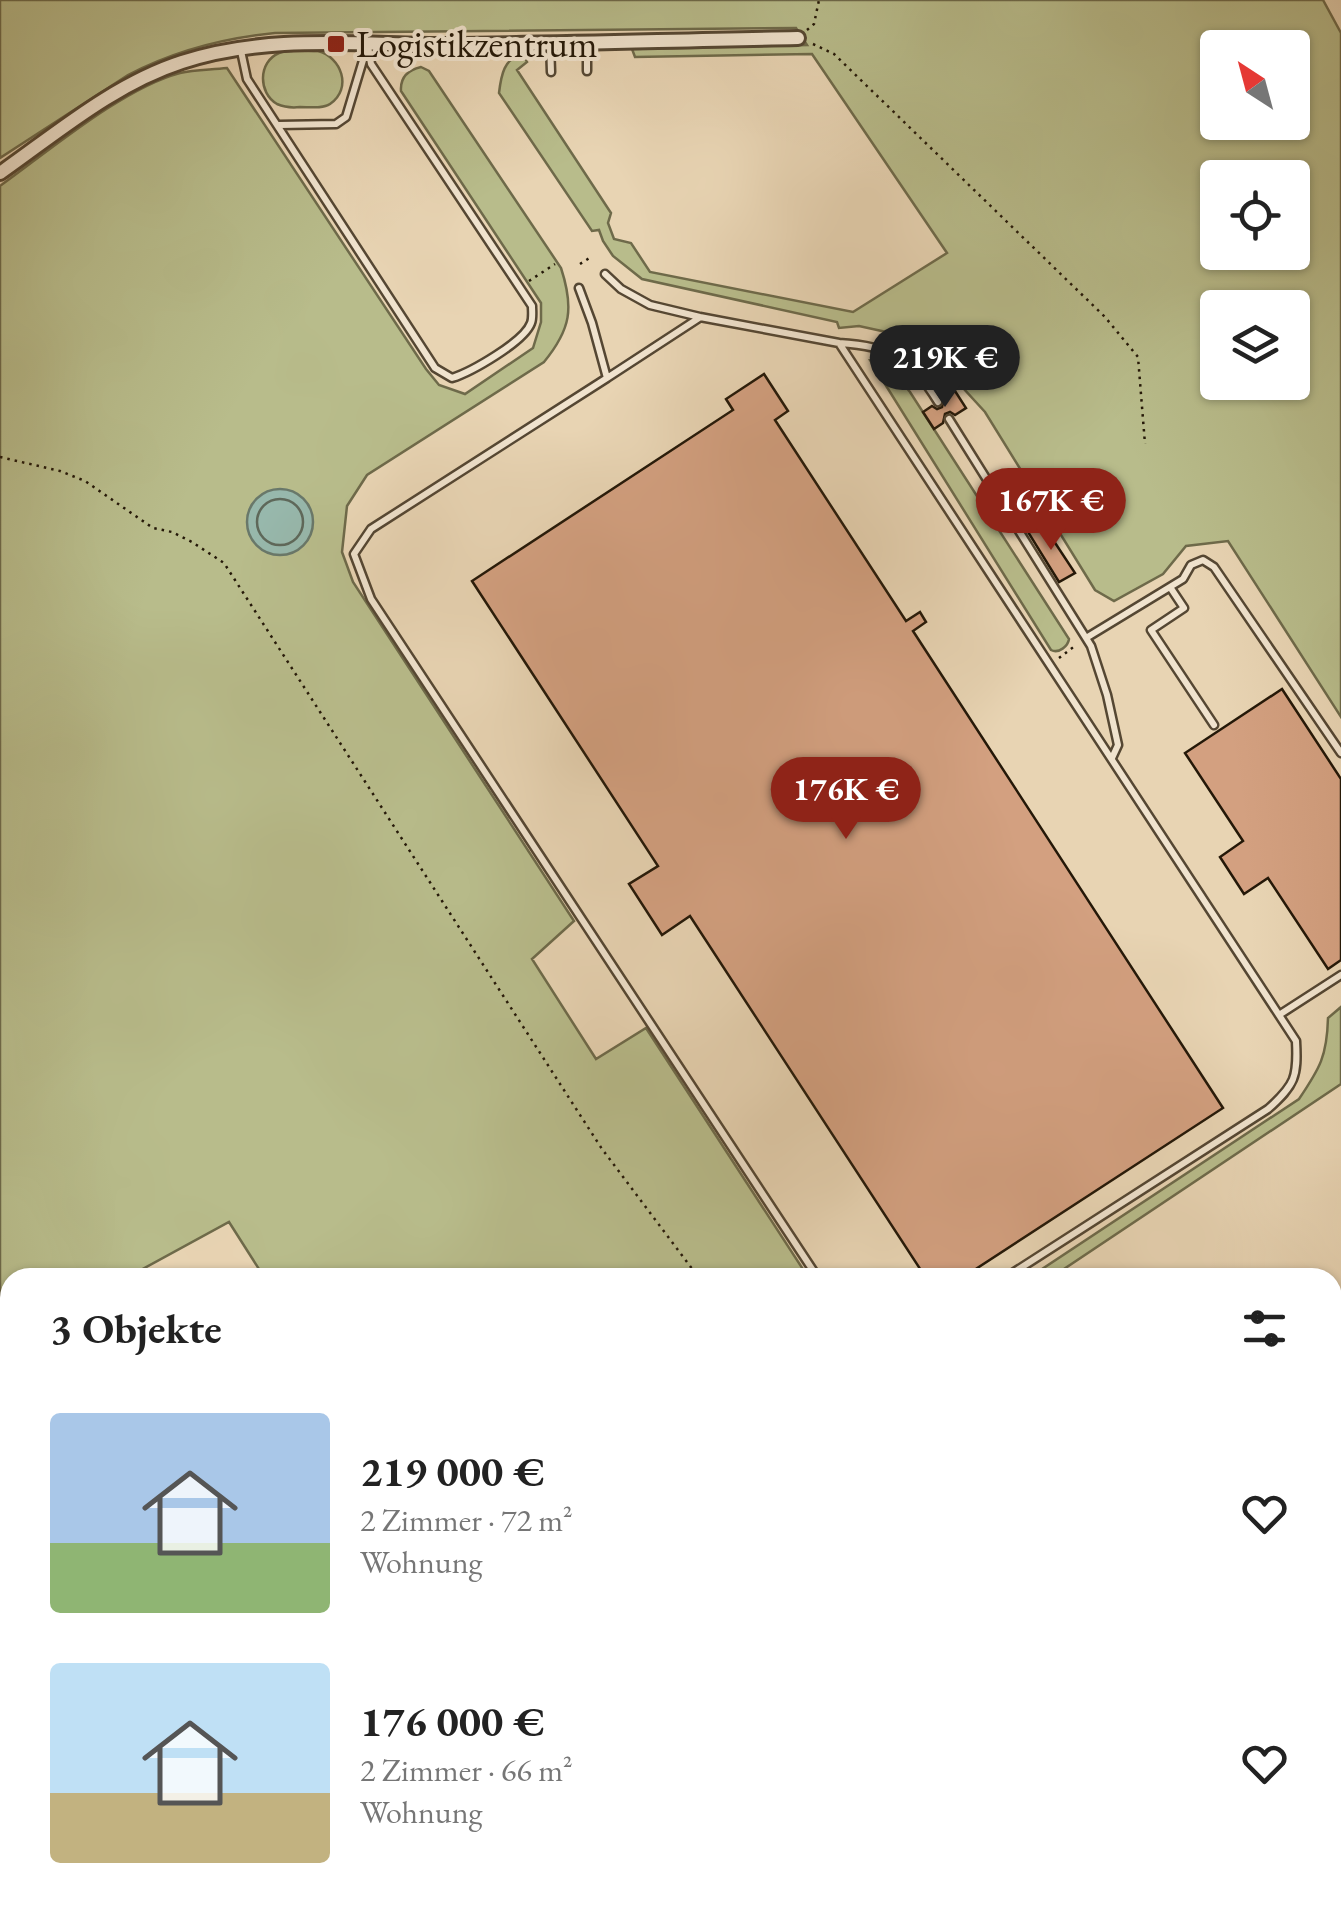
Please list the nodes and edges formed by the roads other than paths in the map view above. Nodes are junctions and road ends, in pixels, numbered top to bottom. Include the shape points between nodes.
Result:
1 (798, 38) road end
2 (587, 42) junction
3 (550, 43) junction
4 (368, 44) junction
5 (240, 48) junction
6 (587, 71) dead end
7 (551, 72) dead end
8 (278, 125) junction
9 (0, 173) edge
10 (605, 274) dead end
11 (578, 288) dead end
12 (700, 317) junction
13 (839, 343) junction
14 (607, 378) junction
15 (938, 402) dead end
16 (949, 419) dead end
17 (1170, 587) junction
18 (1086, 638) junction
19 (1214, 725) dead end
20 (1341, 753) edge
21 (1111, 760) junction
22 (1341, 975) edge
23 (1279, 1015) junction
24 (811, 1268) edge
25 (1020, 1268) edge

1 - 2 street
2 - 3 street
2 - 6 lane
3 - 4 street
3 - 7 lane
4 - 5 street
4 - 8 lane via 346,117 336,124
4 - 8 lane via 371,64 532,306 524,334 465,374 452,378 435,368
5 - 8 lane via 247,79
5 - 9 street via 145,77
10 - 12 lane via 638,300
11 - 14 lane
12 - 13 lane
12 - 14 lane
13 - 15 lane via 875,346 907,361
13 - 21 lane
14 - 24 lane via 371,530 354,554 371,599
16 - 18 lane
17 - 18 lane
17 - 19 lane via 1184,608 1151,630
17 - 20 lane via 1191,564 1204,560 1214,566
18 - 21 lane via 1118,745
21 - 23 lane
22 - 23 lane
23 - 25 lane via 1296,1041 1298,1068 1287,1092

